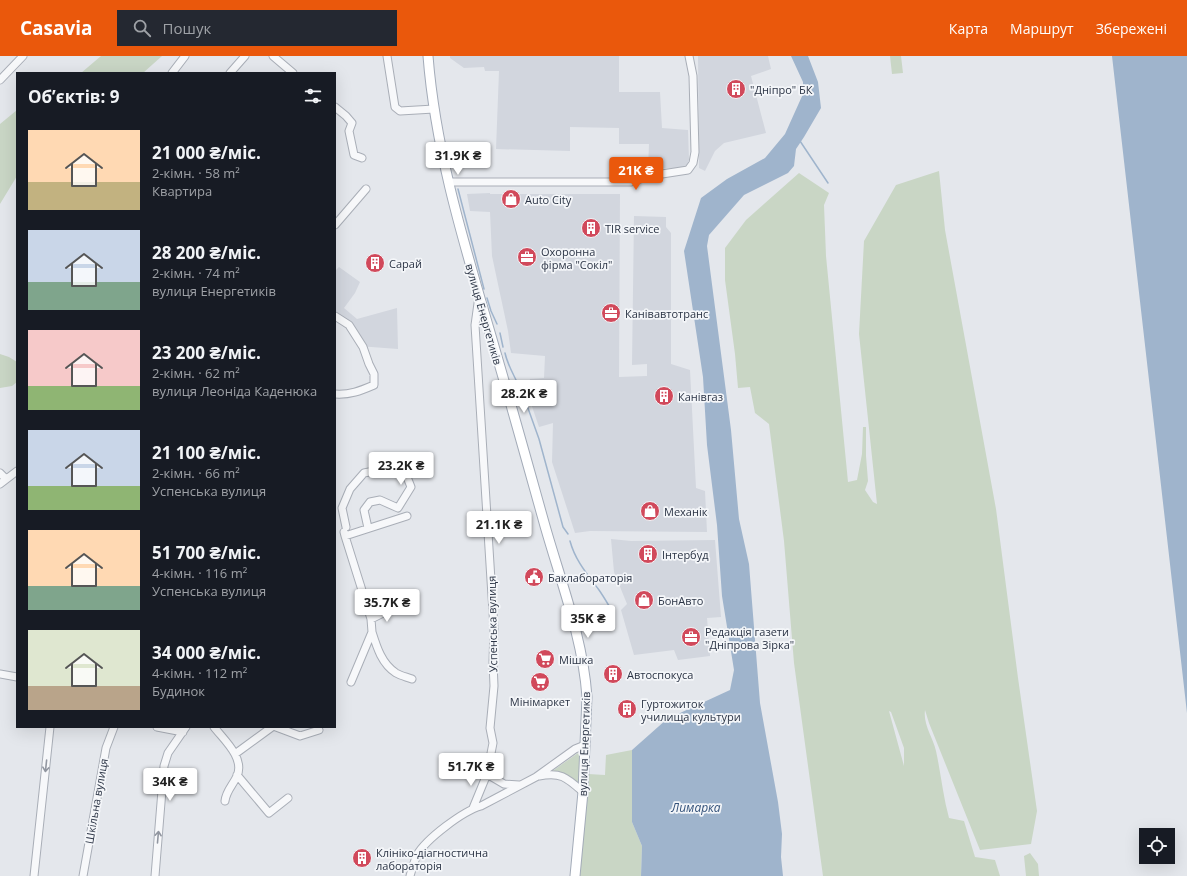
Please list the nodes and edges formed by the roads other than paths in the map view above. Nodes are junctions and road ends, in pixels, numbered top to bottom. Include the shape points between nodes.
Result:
1 (23, 56) edge
2 (185, 56) edge
3 (245, 56) edge
4 (273, 56) edge
5 (387, 56) edge
6 (428, 56) edge
7 (689, 56) edge
8 (173, 72) edge
9 (231, 72) edge
10 (292, 72) edge
11 (0, 80) edge
12 (336, 108) edge
13 (434, 109) junction
14 (362, 158) dead end
15 (449, 182) junction
16 (366, 189) dead end
17 (336, 223) edge
18 (479, 296) junction
19 (336, 317) edge
20 (336, 394) edge
21 (0, 472) edge
22 (16, 472) edge
23 (3, 482) edge
24 (398, 508) junction
25 (336, 509) edge
26 (407, 516) dead end
27 (393, 520) junction
28 (346, 527) dead end
29 (368, 528) junction
30 (345, 536) junction
31 (393, 608) dead end
32 (371, 619) junction
33 (372, 632) junction
34 (0, 674) edge
35 (16, 677) edge
36 (412, 679) dead end
37 (351, 682) dead end
38 (50, 728) edge
39 (114, 728) edge
40 (170, 728) edge
41 (215, 728) edge
42 (271, 728) edge
43 (279, 728) edge
44 (184, 729) edge
45 (319, 730) dead end
46 (584, 745) junction
47 (235, 754) junction
48 (487, 774) junction
49 (237, 775) junction
50 (536, 777) junction
51 (518, 785) junction
52 (583, 792) junction
53 (288, 798) dead end
54 (225, 801) dead end
55 (473, 808) junction
56 (34, 876) edge
57 (83, 876) edge
58 (155, 876) edge
59 (410, 876) edge
60 (575, 876) edge

1 - 11 street
2 - 8 street
3 - 9 street
4 - 10 street
5 - 13 street via 394,107 400,111
6 - 13 main road, вулиця Енергетиків
7 - 15 street via 693,76 695,152 693,163 688,170 648,176 631,182
12 - 14 street via 352,123 349,131 354,155
13 - 15 main road, вулиця Енергетиків
15 - 18 main road, вулиця Енергетиків
16 - 17 street
18 - 46 main road, вулиця Енергетиків via 569,606 581,656 587,697
18 - 48 street, Успенська вулиця via 475,325 494,628 494,686 490,728 493,743
19 - 20 street via 349,325 364,347 374,374 374,385 346,395
21 - 23 street
22 - 23 street
24 - 27 street
24 - 28 street via 412,487 407,477 384,469 364,473 350,488 342,508
24 - 29 street via 380,500 370,502 364,510
25 - 30 street
26 - 27 street
27 - 29 street
29 - 30 street
30 - 32 street
31 - 32 street
32 - 33 street
33 - 36 street via 384,663 396,673
33 - 37 street
34 - 35 street
38 -> 56 street
39 - 57 street, Шкільна вулиця via 106,748
40 - 44 street
41 - 47 street
42 - 47 street
43 - 45 street via 300,736
58 -> 44 street via 164,766 168,753
46 - 50 street
46 - 52 main road, вулиця Енергетиків
47 - 49 street via 239,767
48 - 51 street via 504,784
48 - 55 street, Успенська вулиця
49 - 53 street via 269,813
49 - 54 street
50 - 51 street
50 - 52 street via 551,774 568,778
51 - 55 street
52 - 60 main road, вулиця Енергетиків
55 - 59 street via 437,832 418,854

